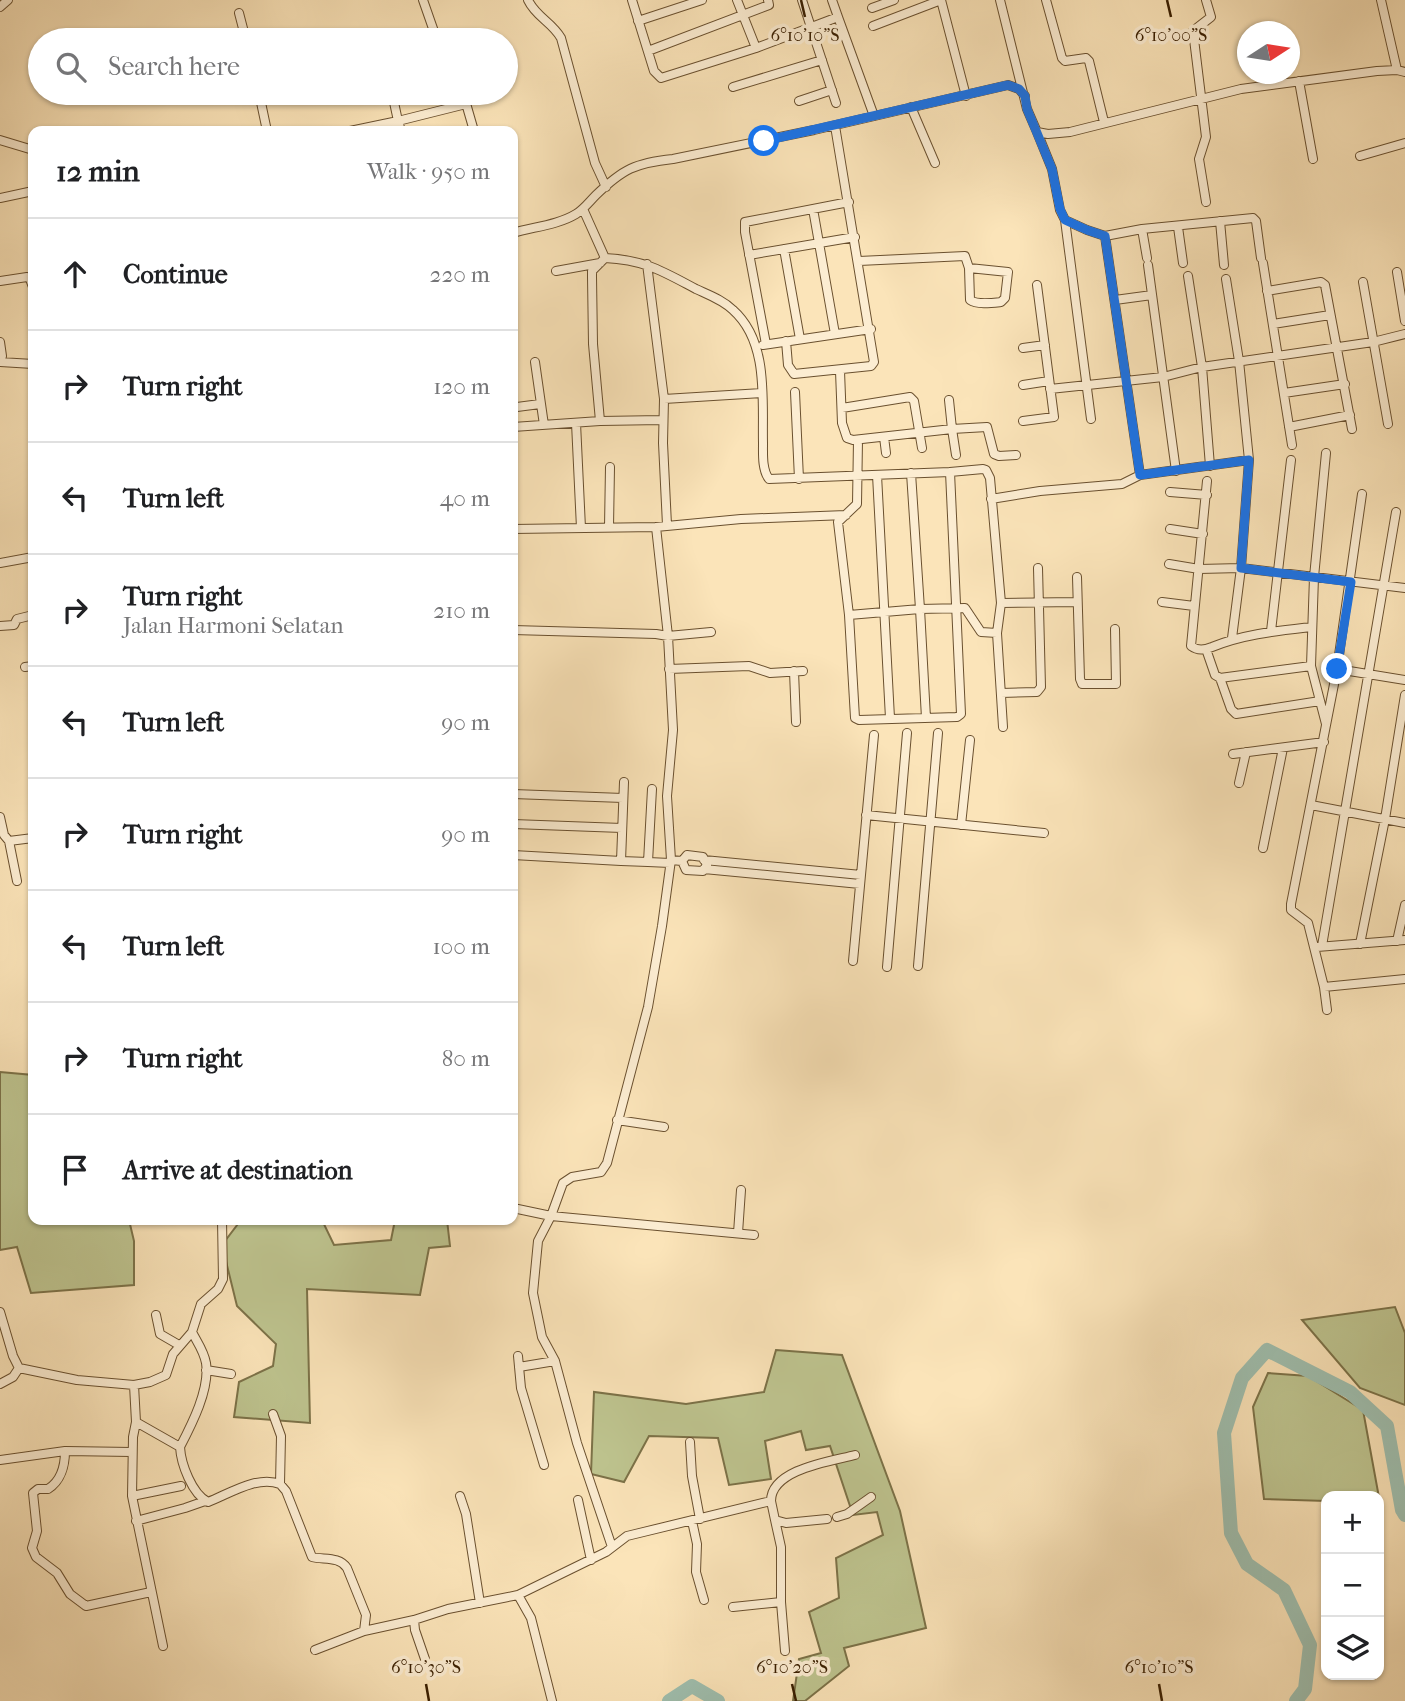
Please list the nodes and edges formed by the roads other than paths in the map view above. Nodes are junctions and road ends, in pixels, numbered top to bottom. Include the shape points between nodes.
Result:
1 (8, 0) edge
2 (423, 0) edge
3 (528, 0) edge
4 (632, 0) edge
5 (702, 0) edge
6 (737, 0) edge
7 (768, 0) edge
8 (802, 0) edge
9 (832, 0) edge
10 (894, 0) edge
11 (941, 0) edge
12 (1000, 0) edge
13 (1046, 0) edge
14 (1206, 0) edge
15 (1381, 0) edge
16 (0, 7) edge
17 (872, 8) dead end
18 (239, 13) dead end
19 (744, 16) junction
20 (838, 17) junction
21 (638, 21) junction
22 (810, 26) junction
23 (873, 26) dead end
24 (243, 28) edge
25 (433, 28) edge
26 (756, 48) junction
27 (648, 51) junction
28 (822, 60) junction
29 (1401, 71) edge
30 (1300, 81) edge
31 (1281, 84) edge
32 (1300, 84) edge
33 (733, 87) dead end
34 (832, 90) junction
35 (966, 96) junction
36 (1025, 96) junction
37 (1202, 97) junction
38 (799, 101) dead end
39 (836, 103) dead end
40 (262, 105) edge
41 (395, 105) edge
42 (462, 105) edge
43 (466, 105) edge
44 (911, 107) junction
45 (874, 116) junction
46 (398, 121) junction
47 (1104, 122) junction
48 (267, 126) edge
49 (374, 126) edge
50 (400, 126) edge
51 (473, 126) edge
52 (835, 126) junction
53 (1037, 132) junction
54 (0, 140) edge
55 (1405, 143) edge
56 (28, 148) edge
57 (1360, 156) dead end
58 (1313, 159) dead end
59 (935, 163) dead end
60 (606, 187) junction
61 (28, 192) edge
62 (0, 198) edge
63 (849, 202) junction
64 (1206, 202) dead end
65 (583, 209) junction
66 (813, 209) junction
67 (1065, 220) junction
68 (1220, 220) junction
69 (1178, 227) junction
70 (1142, 229) junction
71 (518, 232) edge
72 (1105, 236) junction
73 (855, 237) junction
74 (819, 243) junction
75 (784, 249) junction
76 (749, 255) junction
77 (603, 261) junction
78 (859, 261) junction
79 (1183, 262) dead end
80 (647, 264) junction
81 (1224, 265) dead end
82 (969, 268) junction
83 (556, 271) dead end
84 (1397, 272) dead end
85 (1188, 276) dead end
86 (28, 278) edge
87 (1226, 279) dead end
88 (0, 281) edge
89 (1363, 282) dead end
90 (1037, 285) dead end
91 (1267, 291) junction
92 (1152, 295) junction
93 (1115, 300) junction
94 (1330, 315) junction
95 (1405, 321) edge
96 (1273, 324) junction
97 (871, 329) junction
98 (835, 334) junction
99 (1405, 334) edge
100 (800, 339) junction
101 (786, 341) junction
102 (0, 342) edge
103 (1373, 342) junction
104 (1045, 345) junction
105 (761, 346) junction
106 (1337, 346) junction
107 (1024, 348) dead end
108 (1278, 355) junction
109 (1239, 361) junction
110 (0, 362) edge
111 (535, 362) dead end
112 (28, 363) edge
113 (1202, 367) junction
114 (840, 371) junction
115 (1163, 377) junction
116 (1126, 381) junction
117 (1345, 384) junction
118 (1023, 385) dead end
119 (1050, 385) junction
120 (1088, 385) junction
121 (795, 392) dead end
122 (762, 393) junction
123 (1284, 393) junction
124 (664, 399) junction
125 (949, 400) dead end
126 (540, 404) junction
127 (518, 407) edge
128 (842, 408) junction
129 (1350, 415) junction
130 (1091, 419) dead end
131 (662, 420) junction
132 (600, 421) junction
133 (1023, 421) dead end
134 (576, 423) junction
135 (1388, 424) dead end
136 (544, 425) junction
137 (518, 427) edge
138 (1289, 427) junction
139 (952, 429) junction
140 (1352, 429) dead end
141 (920, 431) junction
142 (884, 437) junction
143 (859, 440) junction
144 (1292, 445) dead end
145 (922, 448) dead end
146 (886, 453) dead end
147 (1326, 453) dead end
148 (956, 455) dead end
149 (1016, 455) dead end
150 (1249, 460) junction
151 (1291, 460) dead end
152 (1210, 466) junction
153 (610, 467) dead end
154 (1176, 471) junction
155 (950, 472) junction
156 (911, 473) junction
157 (877, 475) junction
158 (1140, 475) junction
159 (856, 476) junction
160 (799, 479) junction
161 (1207, 481) dead end
162 (1170, 492) dead end
163 (1362, 494) dead end
164 (1207, 495) junction
165 (991, 499) junction
166 (1396, 512) dead end
167 (846, 516) junction
168 (667, 526) junction
169 (609, 527) junction
170 (656, 527) junction
171 (518, 528) edge
172 (581, 528) junction
173 (1170, 529) dead end
174 (1203, 534) junction
175 (28, 558) edge
176 (0, 563) edge
177 (1169, 564) dead end
178 (1038, 568) dead end
179 (1241, 568) junction
180 (1199, 569) junction
181 (1278, 572) junction
182 (1077, 577) dead end
183 (1314, 577) junction
184 (1351, 582) junction
185 (1384, 585) junction
186 (1405, 588) edge
187 (1162, 602) dead end
188 (1001, 603) junction
189 (1038, 603) junction
190 (1077, 603) junction
191 (1194, 606) junction
192 (957, 607) junction
193 (920, 609) junction
194 (884, 611) junction
195 (849, 615) junction
196 (28, 616) edge
197 (0, 626) edge
198 (1312, 627) junction
199 (1115, 629) dead end
200 (518, 630) edge
201 (1271, 631) junction
202 (711, 632) dead end
203 (997, 633) junction
204 (668, 636) junction
205 (1232, 638) junction
206 (1206, 649) junction
207 (1311, 666) junction
208 (669, 669) junction
209 (1337, 669) junction
210 (1369, 674) junction
211 (1220, 678) junction
212 (1405, 680) edge
213 (1001, 693) junction
214 (1405, 695) edge
215 (1320, 701) junction
216 (890, 718) junction
217 (926, 718) junction
218 (796, 722) dead end
219 (1003, 727) dead end
220 (1326, 727) junction
221 (907, 733) dead end
222 (938, 733) dead end
223 (874, 735) dead end
224 (970, 740) dead end
225 (1324, 742) junction
226 (1283, 748) junction
227 (1246, 752) junction
228 (1233, 754) dead end
229 (624, 782) dead end
230 (1240, 783) dead end
231 (652, 789) dead end
232 (518, 794) edge
233 (623, 798) junction
234 (1311, 805) junction
235 (1346, 812) junction
236 (866, 815) junction
237 (0, 817) edge
238 (900, 818) junction
239 (1385, 819) junction
240 (930, 821) junction
241 (1405, 823) edge
242 (518, 824) edge
243 (961, 825) junction
244 (622, 828) junction
245 (1044, 833) dead end
246 (28, 839) edge
247 (9, 841) junction
248 (1263, 849) dead end
249 (518, 855) edge
250 (621, 861) junction
251 (671, 861) junction
252 (682, 861) junction
253 (649, 862) junction
254 (704, 865) junction
255 (860, 880) junction
256 (17, 881) dead end
257 (1405, 905) edge
258 (1401, 941) edge
259 (1360, 944) junction
260 (1319, 947) junction
261 (853, 961) dead end
262 (918, 966) dead end
263 (887, 967) dead end
264 (1405, 979) edge
265 (1324, 987) junction
266 (1327, 1010) dead end
267 (617, 1120) junction
268 (664, 1128) dead end
269 (741, 1190) dead end
270 (518, 1209) edge
271 (551, 1216) junction
272 (222, 1225) edge
273 (738, 1233) junction
274 (754, 1235) dead end
275 (0, 1311) edge
276 (156, 1315) dead end
277 (192, 1332) junction
278 (179, 1345) junction
279 (518, 1356) dead end
280 (555, 1361) junction
281 (519, 1367) junction
282 (19, 1368) junction
283 (206, 1370) junction
284 (231, 1374) dead end
285 (0, 1384) edge
286 (134, 1385) junction
287 (273, 1413) dead end
288 (136, 1422) junction
289 (690, 1442) dead end
290 (180, 1447) junction
291 (65, 1451) junction
292 (132, 1452) junction
293 (855, 1455) dead end
294 (0, 1460) edge
295 (544, 1465) dead end
296 (280, 1484) junction
297 (181, 1486) dead end
298 (132, 1496) junction
299 (460, 1496) dead end
300 (871, 1497) dead end
301 (205, 1500) junction
302 (578, 1500) dead end
303 (771, 1501) junction
304 (837, 1517) dead end
305 (827, 1519) dead end
306 (696, 1520) junction
307 (775, 1520) junction
308 (136, 1521) junction
309 (612, 1546) junction
310 (591, 1560) junction
311 (151, 1592) junction
312 (518, 1595) junction
313 (704, 1600) dead end
314 (781, 1602) junction
315 (480, 1604) junction
316 (733, 1607) dead end
317 (414, 1620) junction
318 (364, 1631) junction
319 (163, 1646) dead end
320 (315, 1650) dead end
321 (785, 1651) dead end
322 (425, 1659) dead end
323 (552, 1701) edge

1 - 16 street
2 - 25 street
3 - 60 street via 534,13 561,38 595,163
4 - 21 street
5 - 21 street
6 - 19 street
7 - 19 street via 769,5
8 - 22 street
9 - 20 street
10 - 17 street
11 - 23 street
11 - 35 street
12 - 36 street
13 - 47 street via 1062,58 1089,61
14 - 37 street via 1211,17 1193,31
15 - 29 street
18 - 24 street
19 - 26 street
19 - 27 street
20 - 22 street
20 - 45 street
21 - 27 street
22 - 26 street
22 - 28 street
26 - 27 street via 660,78
28 - 33 street
28 - 34 street
29 - 30 street
31 - 37 street
32 - 58 street
34 - 38 street
34 - 39 street
35 - 36 street via 1008,85
35 - 44 street
36 - 53 street
37 - 47 street
37 - 64 street via 1206,137 1199,159
40 - 48 street
41 - 46 street
42 - 46 street
43 - 51 street
44 - 45 street
44 - 59 street
45 - 52 street
46 - 49 street
46 - 50 street
47 - 53 street via 1070,132
52 - 60 street via 650,162 625,170
52 - 63 street
53 - 67 street
54 - 56 street
55 - 57 street
60 - 65 street
61 - 62 street
63 - 66 street
63 - 73 street
65 - 71 street
65 - 77 street
66 - 74 street
66 - 76 street via 746,222
67 - 72 street
67 - 120 street
68 - 69 street
68 - 81 street
68 - 91 street via 1256,221
69 - 70 street
69 - 79 street
70 - 72 street
70 - 92 street
72 - 93 street
73 - 74 street
73 - 78 street
74 - 75 street
74 - 98 street
75 - 76 street
75 - 100 street
76 - 105 street
77 - 80 street
77 - 83 street
77 - 132 street via 592,271
78 - 82 street via 963,256
78 - 97 street
80 - 105 street via 715,297 733,310
80 - 124 street
82 - 82 street via 972,302 1005,298 1008,272
84 - 95 street
85 - 113 street
86 - 88 street
87 - 109 street
89 - 103 street
90 - 104 street
91 - 94 street via 1321,282 1326,287
91 - 96 street
92 - 93 street
92 - 115 street
93 - 116 street
94 - 96 street
94 - 106 street
96 - 108 street
97 - 98 street
97 - 114 street via 874,364
98 - 100 street
99 - 103 street
100 - 101 street
101 - 105 street
101 - 114 street via 788,365 794,374
102 - 110 street
103 - 106 street
103 - 135 street
104 - 107 street
104 - 119 street
105 - 122 street
106 - 108 street
106 - 117 street
108 - 109 street
108 - 123 street
109 - 113 street
109 - 150 street
110 - 112 street
111 - 126 street
113 - 115 street
113 - 152 street
114 - 128 street
115 - 116 street
115 - 154 street
116 - 120 street
116 - 158 street
117 - 123 street
117 - 129 street
118 - 119 street
119 - 120 street
119 - 133 street via 1054,416
120 - 130 street
121 - 160 street
122 - 124 street
122 - 160 street via 765,473 774,480
123 - 138 street
124 - 131 street
125 - 139 street
126 - 127 street
126 - 136 street
128 - 141 street via 910,397
128 - 143 street via 844,433 849,440
129 - 138 street
129 - 140 street
131 - 132 street
131 - 168 street
132 - 134 street
134 - 136 street
134 - 172 street
136 - 137 street
138 - 144 street
139 - 141 street
139 - 148 street
139 - 149 street via 987,427 994,454
141 - 142 street
141 - 145 street
142 - 143 street
142 - 146 street
143 - 159 street
147 - 183 street
150 - 152 street
150 - 179 street
151 - 181 street
152 - 154 street
153 - 169 street
154 - 158 street
155 - 156 street
155 - 165 street via 986,470
155 - 192 street
156 - 157 street
156 - 193 street
157 - 159 street
157 - 194 street
158 - 165 street via 1122,484
159 - 160 street
159 - 167 street via 857,504
161 - 164 street
162 - 164 street
163 - 184 street
164 - 174 street
165 - 188 street
166 - 185 street
167 - 168 street
167 - 195 street via 838,522
168 - 170 street
169 - 170 street
169 - 172 street
170 - 204 street
171 - 172 street
173 - 174 street
174 - 180 street
175 - 176 street
177 - 180 street
178 - 189 street
179 - 180 street
179 - 181 street
179 - 205 street
180 - 191 street
181 - 183 street
181 - 201 street
182 - 190 street
183 - 184 street
183 - 198 street
184 - 185 street
184 - 209 street
185 - 186 street
185 - 210 street
187 - 191 street
188 - 189 street
188 - 203 street
189 - 190 street
189 - 213 street via 1040,689
190 - 199 street via 1082,684 1116,684
191 - 206 street via 1190,643 1198,650
192 - 193 street
192 - 203 street via 967,610 981,632
192 - 217 street via 961,714
193 - 194 street
193 - 217 street
194 - 195 street
194 - 216 street
195 - 216 street via 855,718
196 - 197 street via 17,619 15,625
198 - 201 street
198 - 207 street
200 - 204 street
201 - 205 street
202 - 204 street
203 - 213 street
204 - 208 street
205 - 206 street
206 - 211 street
207 - 211 street
207 - 215 street
208 - 218 street via 749,666 769,673 799,671
208 - 251 street
209 - 210 street
209 - 220 street
210 - 212 street
210 - 235 street
211 - 215 street via 1236,714
213 - 219 street
214 - 239 street
215 - 220 street
216 - 217 street
220 - 225 street
221 - 238 street
222 - 240 street
223 - 236 street
224 - 243 street
225 - 226 street
225 - 234 street
226 - 227 street
226 - 248 street
227 - 228 street
227 - 230 street
229 - 233 street
231 - 253 street
232 - 233 street
233 - 244 street
234 - 235 street
234 - 260 street via 1291,910 1308,923
235 - 239 street
235 - 260 street
236 - 238 street
236 - 255 street
237 - 247 street
238 - 240 street
238 - 263 street
239 - 241 street
239 - 259 street
240 - 243 street
240 - 262 street
242 - 244 street
243 - 245 street
244 - 250 street
246 - 247 street
247 - 256 street
249 - 250 street
250 - 253 street
251 - 252 street
251 - 253 street
251 - 267 street via 648,1006
252 - 254 street via 687,855 703,857
252 - 254 street via 685,870 703,871
254 - 255 street
255 - 261 street
257 - 258 street
258 - 259 street
259 - 260 street
260 - 265 street
264 - 265 street
265 - 266 street
267 - 268 street
267 - 271 street via 606,1167 563,1183
269 - 273 street
270 - 271 street
271 - 273 street
271 - 280 street via 538,1241 533,1293 542,1337
272 - 277 street via 223,1279 201,1304
273 - 274 street
275 - 282 street
276 - 278 street via 160,1334
277 - 278 street
277 - 283 street
278 - 286 street via 163,1377
279 - 281 street
280 - 281 street
280 - 309 street
281 - 295 street via 524,1402
282 - 285 street
282 - 286 street
283 - 284 street
283 - 290 street via 196,1417
286 - 288 street
287 - 296 street via 281,1436
288 - 290 street
288 - 292 street
289 - 306 street
290 - 301 street via 198,1496
291 - 292 street
291 - 294 street
291 - 311 street via 57,1482 33,1493 37,1531 32,1548 36,1557 86,1606
292 - 298 street
293 - 303 street via 799,1470 781,1482
296 - 301 street via 251,1484
296 - 318 street via 312,1557 336,1559 347,1568 366,1615
297 - 298 street
298 - 308 street
299 - 315 street
300 - 304 street
301 - 308 street
302 - 310 street
303 - 306 street
303 - 307 street
305 - 307 street
306 - 309 street via 627,1536
306 - 313 street via 696,1572
307 - 314 street via 781,1547
308 - 311 street
309 - 310 street
310 - 312 street
311 - 319 street
312 - 315 street
312 - 323 street via 531,1618
314 - 316 street
314 - 321 street
315 - 317 street
317 - 318 street
317 - 322 street
318 - 320 street

